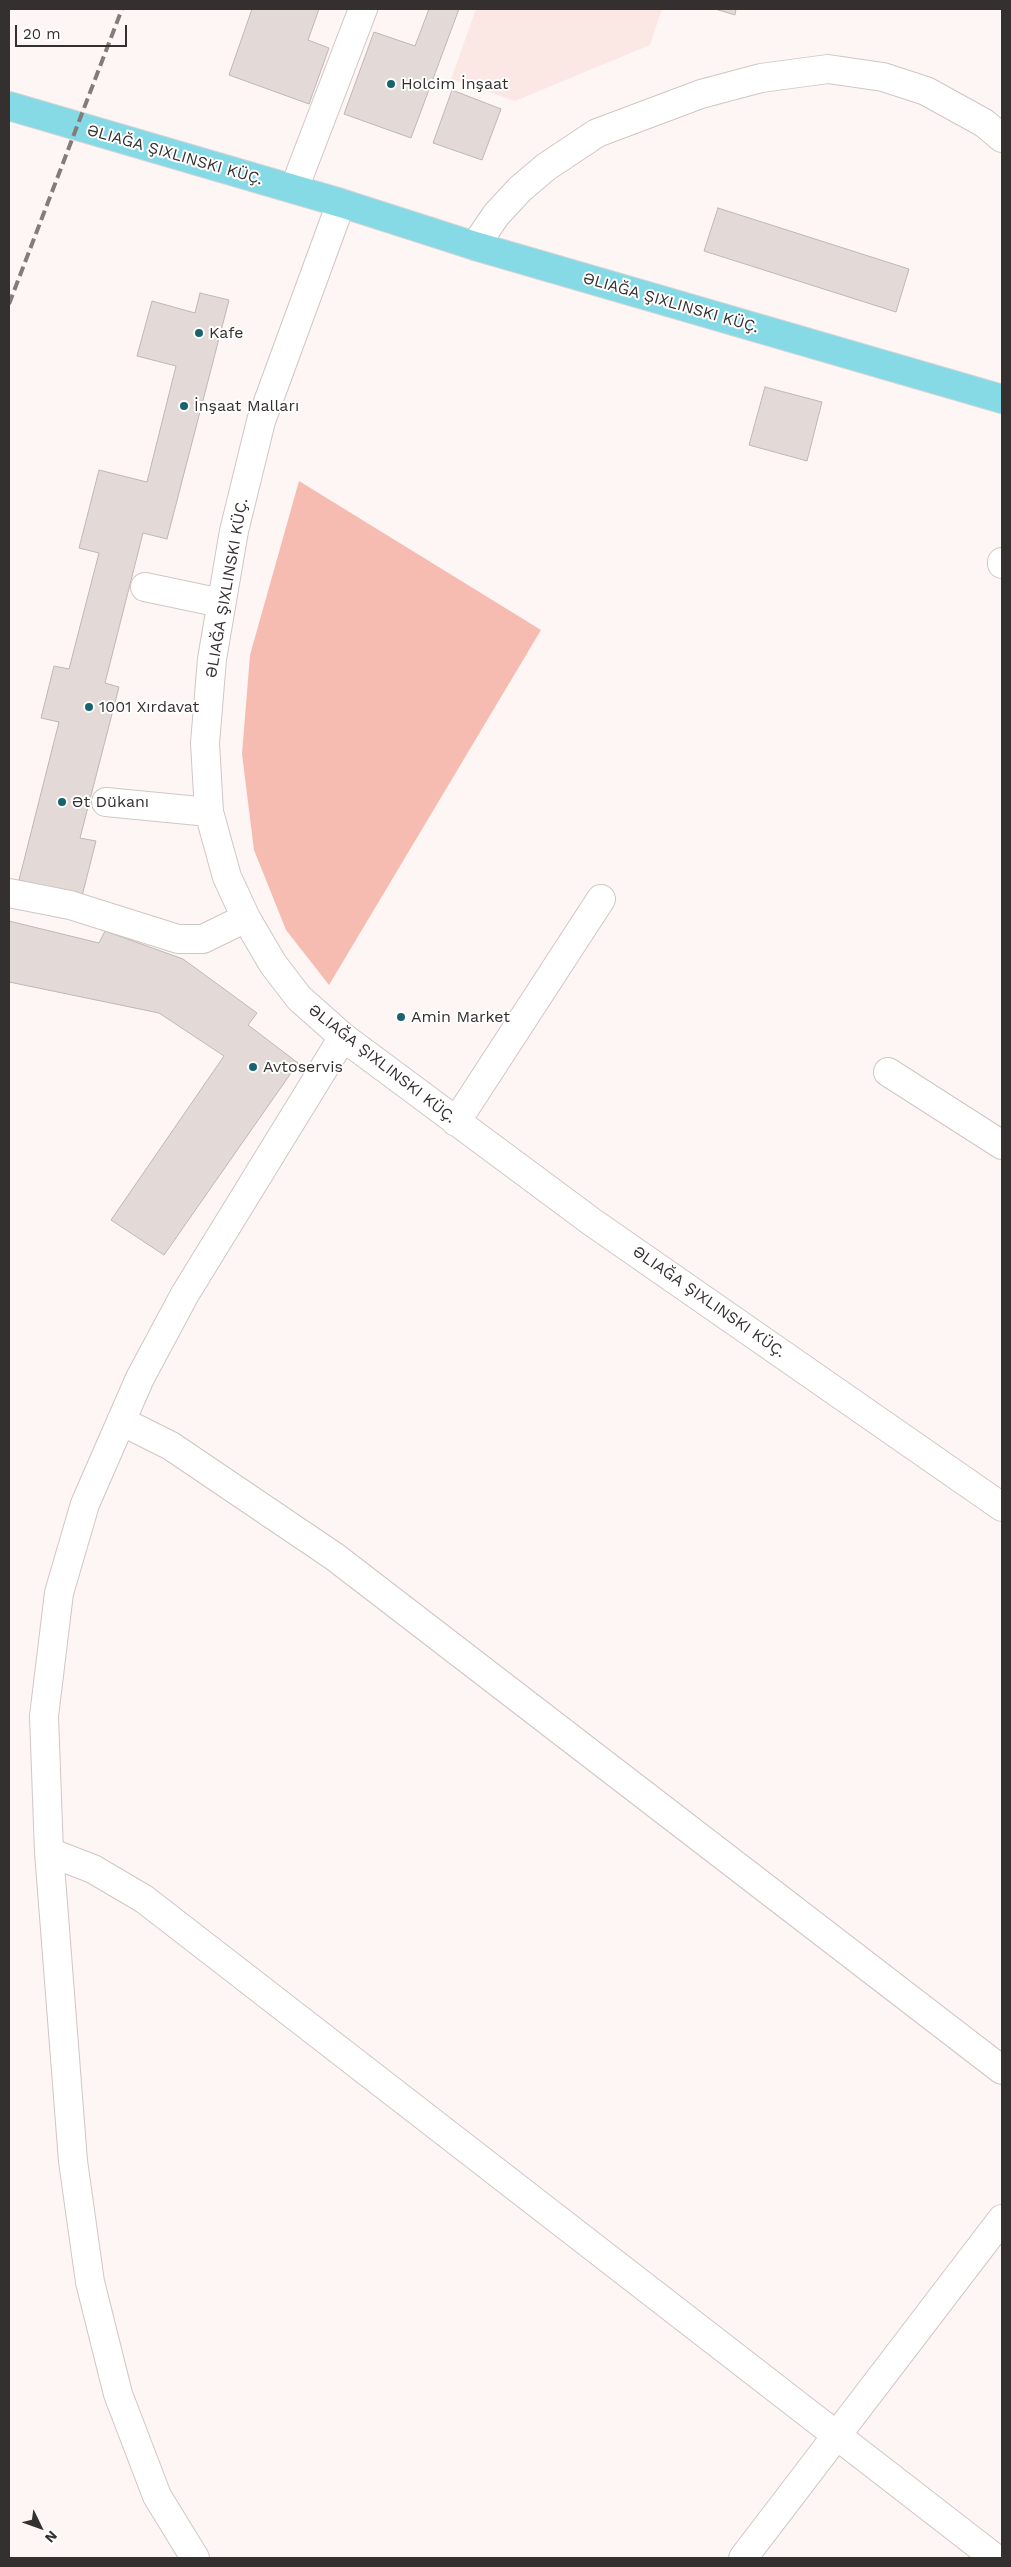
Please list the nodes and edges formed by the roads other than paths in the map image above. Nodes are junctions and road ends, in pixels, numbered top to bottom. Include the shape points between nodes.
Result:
1 (363, 9) edge
2 (9, 106) edge
3 (1002, 138) edge
4 (294, 189) junction
5 (341, 203) junction
6 (474, 246) junction
7 (1002, 399) edge
8 (145, 587) dead end
9 (221, 603) junction
10 (106, 802) dead end
11 (209, 812) junction
12 (9, 893) edge
13 (600, 899) dead end
14 (246, 918) junction
15 (343, 1037) junction
16 (888, 1072) dead end
17 (456, 1122) junction
18 (1002, 1145) edge
19 (121, 1421) junction
20 (1001, 1502) edge
21 (49, 1852) junction
22 (1002, 2070) edge
23 (1002, 2219) edge
24 (837, 2436) junction
25 (194, 2558) edge
26 (743, 2558) edge
27 (995, 2558) edge

1 - 4 street
2 - 4 main road
3 - 6 street via 984,123 926,91 883,77 828,69 761,78 701,94 597,133 520,189
4 - 5 main road
5 - 6 main road
5 - 9 street via 261,420 234,531
6 - 7 main road
8 - 9 street
9 - 11 street via 204,744
10 - 11 street
11 - 14 street via 228,877
12 - 14 street via 70,905 178,939 203,939
13 - 17 street
14 - 15 street via 273,964 299,998
15 - 17 street
15 - 19 street via 185,1294
16 - 18 street
17 - 20 street via 592,1222
19 - 21 street via 85,1504 59,1593 44,1716
19 - 22 street via 171,1446 335,1556
21 - 24 street via 93,1869 144,1899
21 - 25 street via 73,2161 90,2282 118,2394 153,2486
23 - 24 street
24 - 26 street
24 - 27 street

